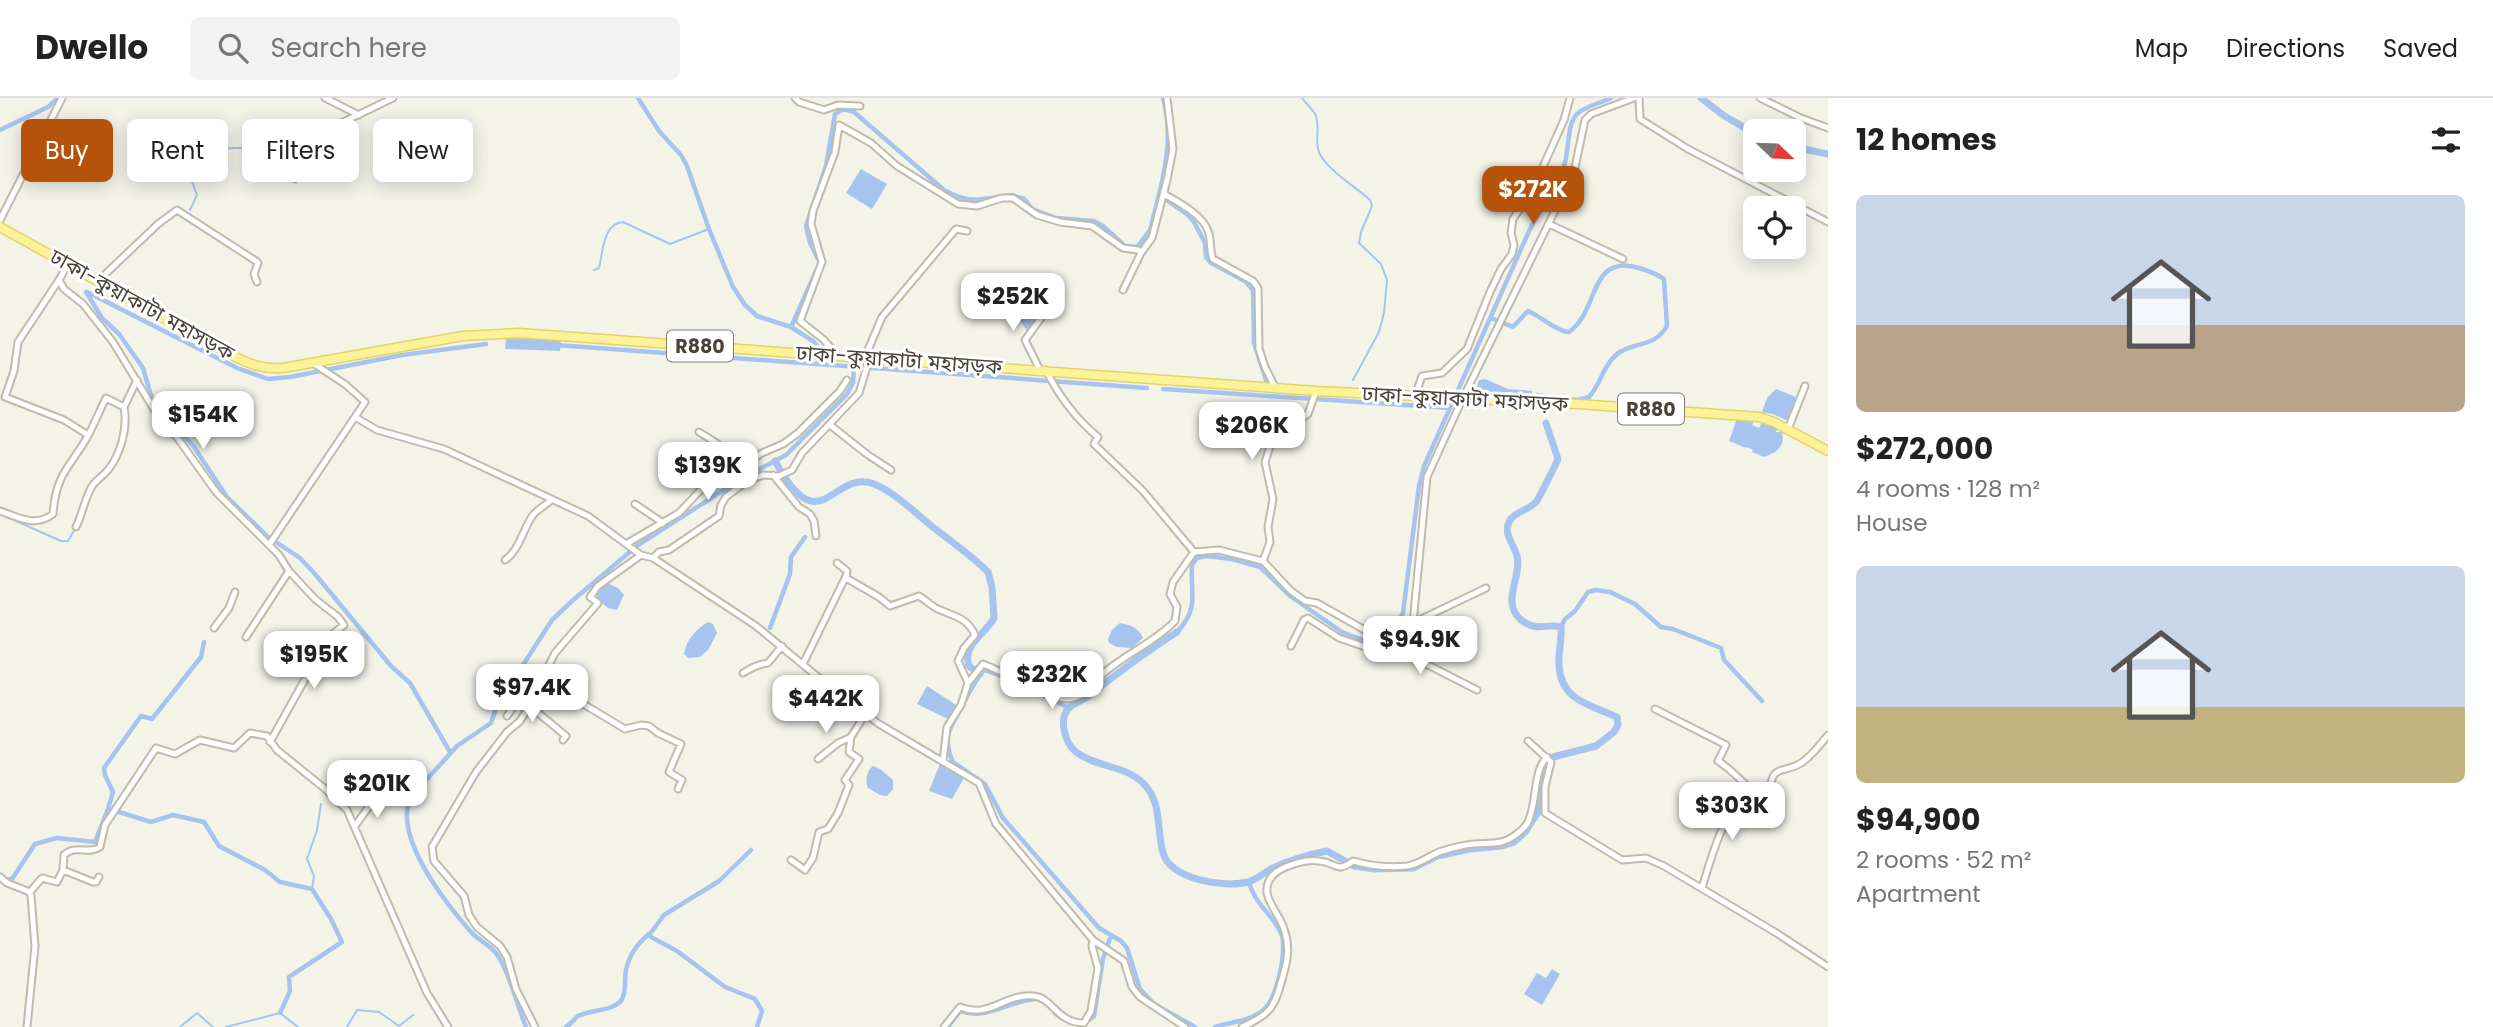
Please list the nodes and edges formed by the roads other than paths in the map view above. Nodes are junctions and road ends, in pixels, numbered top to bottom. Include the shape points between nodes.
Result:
1 (62, 98) edge
2 (325, 98) edge
3 (393, 98) edge
4 (796, 98) edge
5 (1167, 98) edge
6 (1570, 98) edge
7 (1637, 98) edge
8 (1760, 98) edge
9 (860, 107) dead end
10 (359, 115) junction
11 (350, 119) edge
12 (1828, 128) edge
13 (1164, 194) junction
14 (0, 220) edge
15 (1828, 222) edge
16 (1549, 224) junction
17 (0, 227) edge
18 (967, 231) dead end
19 (1141, 253) junction
20 (1623, 259) dead end
21 (68, 264) junction
22 (59, 280) junction
23 (98, 281) junction
24 (257, 282) dead end
25 (1123, 290) dead end
26 (1052, 303) dead end
27 (837, 355) junction
28 (867, 357) junction
29 (313, 363) junction
30 (1043, 370) junction
31 (137, 380) junction
32 (847, 380) dead end
33 (1805, 386) dead end
34 (1275, 387) junction
35 (1316, 391) junction
36 (1415, 396) junction
37 (124, 407) junction
38 (355, 417) junction
39 (830, 425) junction
40 (1788, 429) junction
41 (699, 432) dead end
42 (88, 435) junction
43 (1828, 451) edge
44 (744, 466) junction
45 (891, 470) dead end
46 (772, 475) junction
47 (551, 500) junction
48 (635, 503) dead end
49 (0, 511) edge
50 (663, 523) junction
51 (75, 527) dead end
52 (816, 536) dead end
53 (626, 544) junction
54 (269, 545) junction
55 (1194, 552) junction
56 (641, 555) junction
57 (653, 558) junction
58 (505, 560) dead end
59 (1263, 561) junction
60 (837, 563) dead end
61 (289, 571) junction
62 (846, 576) junction
63 (1486, 588) dead end
64 (235, 592) dead end
65 (1413, 623) junction
66 (214, 628) dead end
67 (246, 637) dead end
68 (284, 641) dead end
69 (350, 643) dead end
70 (1394, 645) junction
71 (782, 646) junction
72 (1291, 646) dead end
73 (803, 664) junction
74 (540, 672) junction
75 (743, 673) dead end
76 (968, 683) junction
77 (1477, 690) dead end
78 (520, 698) junction
79 (530, 705) junction
80 (1655, 709) dead end
81 (866, 713) junction
82 (507, 716) dead end
83 (1828, 736) edge
84 (851, 737) junction
85 (564, 740) dead end
86 (1528, 741) dead end
87 (270, 742) junction
88 (818, 759) dead end
89 (1549, 760) junction
90 (943, 761) junction
91 (1747, 787) junction
92 (678, 789) dead end
93 (388, 799) dead end
94 (355, 826) junction
95 (791, 860) dead end
96 (63, 870) junction
97 (0, 877) edge
98 (99, 877) dead end
99 (1702, 888) junction
100 (30, 892) junction
101 (1095, 942) junction
102 (1828, 967) edge
103 (27, 1027) edge
104 (447, 1027) edge
105 (535, 1027) edge
106 (944, 1027) edge
107 (1185, 1027) edge
108 (1242, 1027) edge

1 - 14 street
2 - 10 street
3 - 10 street
4 - 9 street via 824,110 838,105
5 - 13 street via 1173,149
6 - 36 street via 1532,191 1513,219 1512,254 1490,292 1467,349 1442,373 1422,376
7 - 15 street via 1640,119
7 - 16 street via 1591,114 1586,120 1574,172
8 - 12 street
10 - 11 street
13 - 19 street via 1152,238
13 - 34 street via 1202,221 1209,232 1213,259 1258,288 1259,349
16 - 20 street
16 - 65 street via 1427,477
17 - 21 main road, ঢাকা-কুয়াকাটা মহাসড়ক / R880
18 - 28 street via 956,229 882,317
19 - 25 street
19 - 27 street via 1119,246 1092,226 1032,213 1013,198 958,204 839,125 811,224 822,262 800,321
21 - 22 street
21 - 23 main road, ঢাকা-কুয়াকাটা মহাসড়ক / R880
22 - 31 street via 83,303
22 - 42 street via 18,342 5,397 64,420
23 - 24 street via 177,210 257,261
23 - 29 main road, ঢাকা-কুয়াকাটা মহাসড়ক / R880 via 254,365 276,368
26 - 30 street via 1025,340
27 - 28 main road, ঢাকা-কুয়াকাটা মহাসড়ক / R880
27 - 29 main road, ঢাকা-কুয়াকাটা মহাসড়ক / R880 via 489,333
28 - 30 main road, ঢাকা-কুয়াকাটা মহাসড়ক / R880
28 - 39 street via 859,393
29 - 38 street via 365,402
30 - 34 main road, ঢাকা-কুয়াকাটা মহাসড়ক / R880
30 - 55 street via 1098,437 1094,444 1143,491
31 - 37 street
31 - 54 street via 216,492
32 - 44 street via 798,433
33 - 40 street
34 - 35 main road, ঢাকা-কুয়াকাটা মহাসড়ক / R880
35 - 36 main road, ঢাকা-কুয়াকাটা মহাসড়ক / R880
35 - 59 street via 1308,414 1272,440 1268,451 1265,462 1273,499 1270,542
36 - 40 main road, ঢাকা-কুয়াকাটা মহাসড়ক / R880, bridge via 1751,416
37 - 42 street via 106,398
37 - 51 street via 127,420 116,456 89,490
38 - 47 street via 377,430 444,449
38 - 54 street
39 - 45 street
39 - 46 street via 792,470
40 - 43 main road, ঢাকা-কুয়াকাটা মহাসড়ক / R880
41 - 44 street
42 - 49 street via 61,475 52,514 31,522
44 - 50 street via 707,483
46 - 52 street via 810,514
46 - 57 street via 740,486 726,497 719,516
47 - 53 street via 588,516
47 - 58 street via 533,515 513,555
48 - 50 street
50 - 53 street
53 - 56 street
54 - 61 street
55 - 59 street via 1219,550
55 - 76 street via 1173,582 1170,594 1177,607 1175,621 1075,698 1057,698 983,664
56 - 57 street
56 - 74 street via 598,586 590,597 598,603 555,653 546,671
57 - 71 street
59 - 70 street via 1305,601 1317,603 1370,633 1383,633
60 - 62 street via 847,571
61 - 67 street
61 - 68 street via 344,625 317,646
62 - 73 street
62 - 76 street via 890,606 919,596 971,627 975,635 958,661
63 - 65 street
64 - 66 street
65 - 70 street
69 - 87 street via 341,654 314,663
70 - 72 street via 1378,649 1357,645 1308,618
70 - 77 street
71 - 73 street
71 - 75 street via 768,663
73 - 81 street
74 - 78 street via 533,674
74 - 92 street via 625,729 649,726 681,744 669,772 682,780
76 - 90 street via 944,733
78 - 79 street
78 - 82 street
79 - 85 street via 566,736
79 - 105 street via 475,772 432,847 433,861 464,896 468,915 500,946
80 - 91 street via 1726,745 1718,761
81 - 84 street
81 - 90 street
83 - 91 street via 1797,766 1778,771 1770,782 1769,795 1764,798
84 - 88 street
84 - 95 street via 849,752 859,759 845,780 849,785 838,813 828,830 819,832 805,870
86 - 89 street
87 - 94 street via 347,810
87 - 96 street via 267,736 250,733 234,748 200,740 175,754 156,748 106,825 100,847 91,851 72,848 64,855
89 - 99 street via 1545,813 1622,860 1646,858
89 - 108 street via 1542,762 1525,826 1501,842 1439,852 1409,866 1373,867 1353,862 1339,868 1318,860 1275,873 1267,885 1268,896 1284,926 1288,964 1275,1004
90 - 101 street via 979,783 996,824
91 - 99 street via 1725,825
93 - 94 street via 376,799
94 - 104 street via 427,993
96 - 98 street via 93,882
96 - 100 street via 57,882 42,878
97 - 100 street
99 - 102 street
100 - 103 street via 35,946
101 - 106 street via 1098,968 1091,1011 1084,1023 1064,1018 1043,999 1029,996 974,1012 960,1007
101 - 107 street via 1124,961 1140,997

